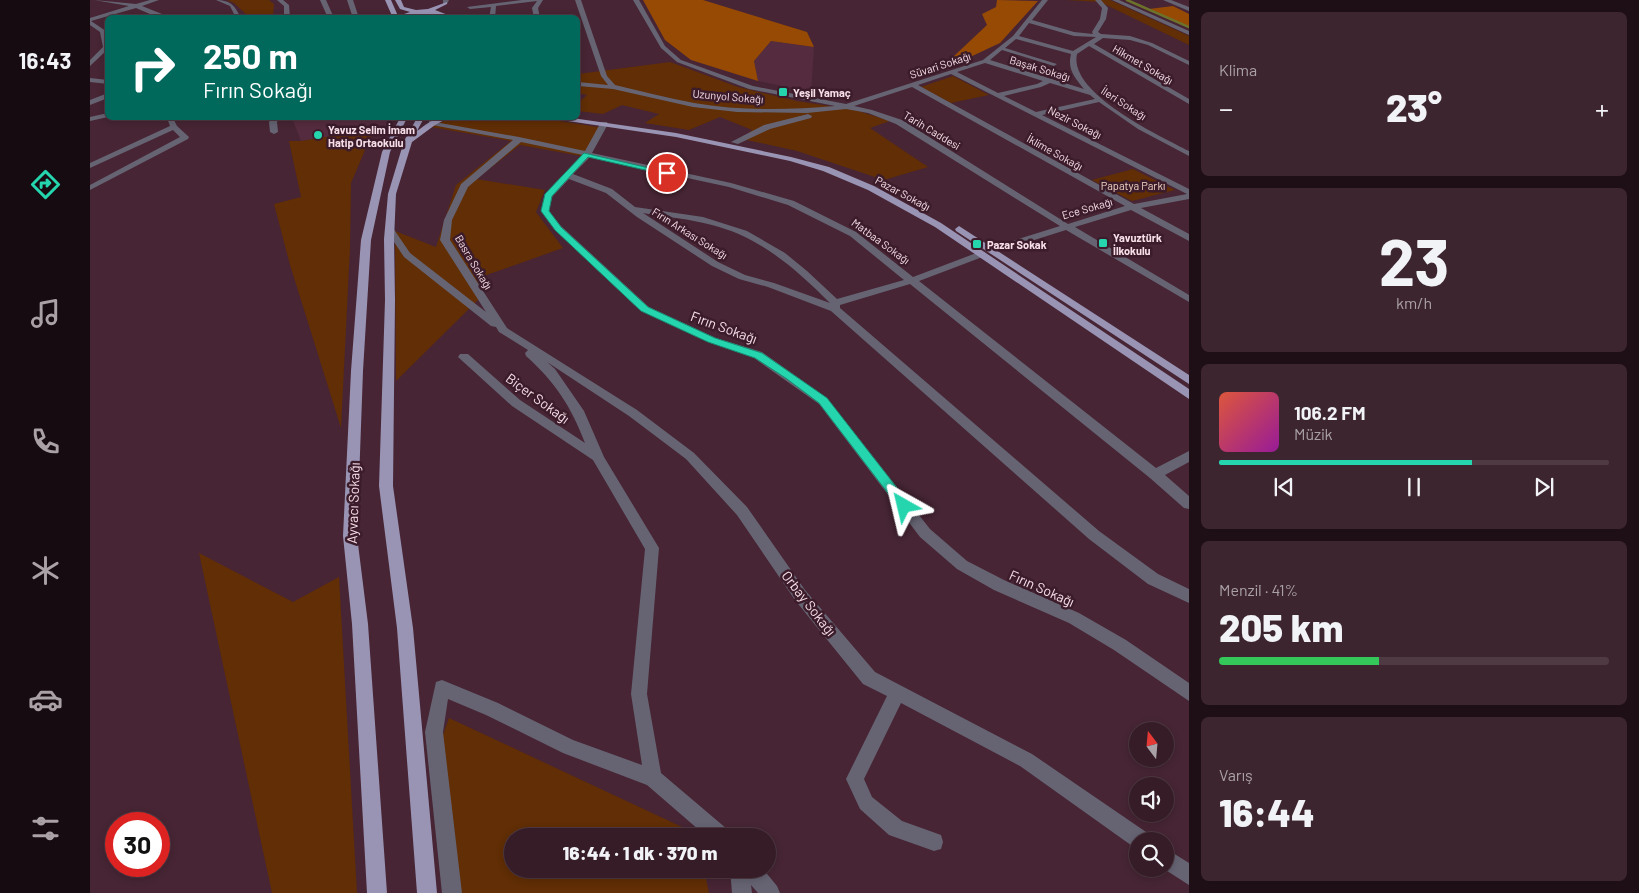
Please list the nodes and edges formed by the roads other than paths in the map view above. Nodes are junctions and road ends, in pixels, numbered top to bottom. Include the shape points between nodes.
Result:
1 (97, 0) edge
2 (156, 0) edge
3 (219, 0) edge
4 (280, 0) edge
5 (323, 0) edge
6 (350, 0) edge
7 (388, 0) edge
8 (398, 0) edge
9 (535, 0) edge
10 (540, 0) edge
11 (578, 0) edge
12 (636, 0) edge
13 (1045, 0) edge
14 (1098, 0) edge
15 (1115, 0) edge
16 (1166, 0) edge
17 (446, 1) edge
18 (494, 5) junction
19 (138, 6) junction
20 (1187, 7) edge
21 (470, 8) dead end
22 (429, 11) junction
23 (416, 12) junction
24 (111, 15) edge
25 (160, 15) edge
26 (238, 15) edge
27 (287, 15) edge
28 (330, 15) edge
29 (355, 15) edge
30 (396, 15) edge
31 (406, 15) edge
32 (441, 15) edge
33 (444, 15) edge
34 (492, 15) edge
35 (536, 15) edge
36 (105, 17) edge
37 (90, 22) edge
38 (1028, 22) junction
39 (1189, 33) edge
40 (1101, 37) junction
41 (1015, 38) junction
42 (105, 42) edge
43 (1088, 43) junction
44 (105, 48) edge
45 (1000, 48) junction
46 (1074, 53) junction
47 (985, 60) junction
48 (1189, 63) edge
49 (90, 64) edge
50 (1054, 64) dead end
51 (952, 72) junction
52 (90, 80) edge
53 (1048, 81) junction
54 (105, 82) edge
55 (580, 84) edge
56 (911, 84) junction
57 (613, 87) junction
58 (1090, 93) junction
59 (997, 95) junction
60 (105, 96) edge
61 (1100, 100) junction
62 (1189, 102) edge
63 (90, 103) edge
64 (847, 106) junction
65 (822, 110) junction
66 (1034, 114) junction
67 (105, 116) edge
68 (580, 116) edge
69 (90, 119) edge
70 (171, 120) edge
71 (274, 120) edge
72 (402, 120) edge
73 (419, 120) edge
74 (439, 120) edge
75 (575, 120) edge
76 (432, 123) junction
77 (604, 124) junction
78 (174, 127) junction
79 (274, 132) dead end
80 (518, 139) junction
81 (408, 141) junction
82 (735, 142) junction
83 (1189, 154) edge
84 (587, 155) junction
85 (90, 166) edge
86 (567, 175) junction
87 (90, 188) edge
88 (1189, 194) edge
89 (632, 208) junction
90 (1131, 208) junction
91 (1066, 226) junction
92 (390, 230) junction
93 (1189, 238) edge
94 (993, 250) junction
95 (982, 254) junction
96 (912, 280) junction
97 (1189, 298) edge
98 (835, 306) junction
99 (503, 330) junction
100 (464, 357) dead end
101 (1189, 380) edge
102 (1189, 395) edge
103 (1189, 456) edge
104 (598, 458) junction
105 (1156, 474) junction
106 (1189, 504) edge
107 (1189, 596) edge
108 (1189, 692) edge
109 (897, 693) junction
110 (653, 778) junction
111 (711, 828) edge
112 (1129, 832) edge
113 (934, 842) dead end
114 (1174, 864) edge
115 (1189, 874) edge
116 (741, 878) edge
117 (758, 878) edge
118 (377, 893) edge
119 (427, 893) edge
120 (452, 893) edge
121 (742, 893) edge
122 (770, 893) edge

1 - 19 street
2 - 19 street
3 - 26 street via 232,5
4 - 27 street via 287,6
5 - 28 street
6 - 29 street
7 - 30 main road
8 - 23 main road via 404,9
9 - 18 street
10 - 35 street via 535,8
11 - 57 street via 604,76
12 - 64 street, Tarih Caddesi via 663,47 679,61 751,88
13 - 38 street, Süvari Sokağı
14 - 40 street via 1105,8 1095,32
15 - 39 street
16 - 20 street
17 - 22 main road
17 - 33 main road
18 - 21 street
18 - 34 street
19 - 24 street
19 - 25 street
22 - 23 main road
22 - 32 main road
23 - 31 main road
36 - 37 street
37 - 42 street via 103,31
38 - 40 street
38 - 41 street, Süvari Sokağı
40 - 43 street
40 - 48 street via 1130,38
41 - 45 street, Süvari Sokağı
41 - 46 street
43 - 46 street
43 - 62 street, Hikmet Sokağı
44 - 49 street
45 - 47 street, Süvari Sokağı
45 - 50 street
46 - 58 street, İleri Sokağı via 1072,63 1076,73
47 - 51 street, Süvari Sokağı
47 - 53 street, Başak Sokağı
51 - 56 street, Süvari Sokağı
51 - 59 street, Nezir Sokağı
52 - 54 street
53 - 58 street, Başak Sokağı
53 - 59 street
55 - 57 street, Uzunyol Sokağı
56 - 64 street, Süvari Sokağı
56 - 90 street, İklime Sokağı
57 - 65 street, Uzunyol Sokağı via 737,110
58 - 61 street, İleri Sokağı
59 - 66 street, Nezir Sokağı
60 - 63 street
61 - 66 street
61 - 83 street, İleri Sokağı via 1124,118
64 - 65 street, Uzunyol Sokağı
64 - 91 street, Tarih Caddesi via 899,122
65 - 82 street via 820,114 767,127
66 - 88 street, Nezir Sokağı
67 - 69 street
68 - 82 main road, Pazar Sokağı
70 - 78 street
71 - 79 street
72 - 118 main road, Ayvacı Sokağı via 386,152 366,240 350,536 360,624
73 - 81 main road
74 - 76 main road
75 - 77 main road, Pazar Sokağı
76 - 80 street, Matbaa Sokağı
76 - 81 main road
77 - 84 street, Fırın Sokağı
77 - 95 main road, Pazar Sokağı via 676,135 810,164 904,205
78 - 85 street
78 - 87 street via 185,137
80 - 84 street, Matbaa Sokağı
80 - 99 street, Basra Sokağı via 464,186 448,220 445,240
81 - 92 main road via 392,194
82 - 94 main road, Pazar Sokağı via 810,158 850,171 912,200
84 - 86 street, Fırın Sokağı
84 - 96 street, Matbaa Sokağı via 731,185 791,203 854,234
86 - 89 street, Fırın Arkası Sokağı via 609,191
86 - 108 street, Fırın Sokağı via 548,196 545,211 558,228 645,309 712,340 758,355 791,376 823,401 925,533 962,565 1074,618
88 - 90 street, Ece Sokağı
89 - 98 street, Fırın Arkası Sokağı via 715,264 742,277
89 - 98 street via 696,218 744,233 810,278
90 - 91 street, Ece Sokağı
90 - 93 street, İklime Sokağı
91 - 94 street, Ece Sokağı
91 - 97 street, Tarih Caddesi
92 - 99 street via 408,255
92 - 119 main road via 386,486 405,628
94 - 101 main road, Pazar Sokağı
95 - 96 street
95 - 102 main road, Pazar Sokağı
96 - 98 street
96 - 105 street, Matbaa Sokağı
98 - 107 street via 1094,535 1153,579
99 - 104 street via 551,372 580,414
99 - 109 street, Orbay Sokağı via 625,408 690,456 742,511 800,595 869,678
100 - 104 street, Biçer Sokağı via 516,403
103 - 105 street
104 - 110 street via 652,548 639,694
105 - 106 street, Matbaa Sokağı
109 - 112 street, Orbay Sokağı via 1026,760
109 - 113 street via 855,779 866,803 896,828
110 - 111 street
110 - 120 street via 569,747 442,688 434,732
114 - 115 street
116 - 121 street
117 - 122 street

